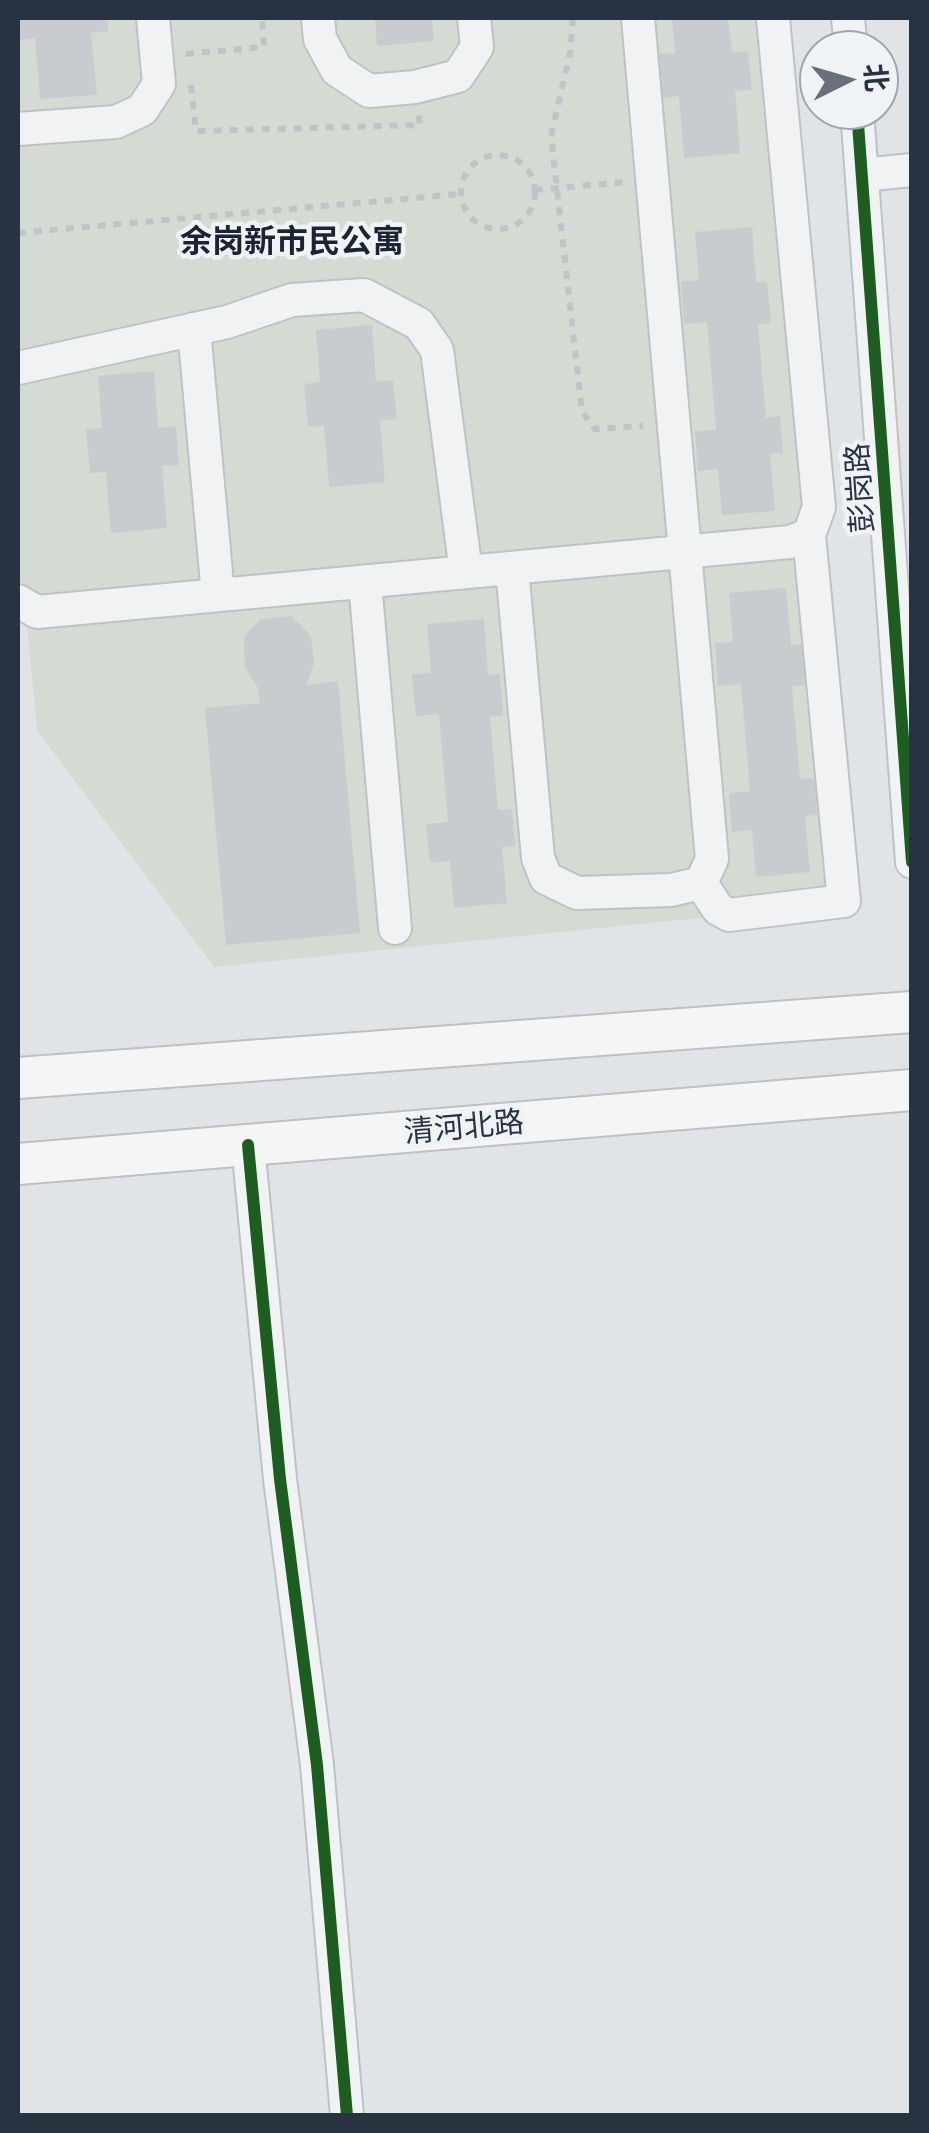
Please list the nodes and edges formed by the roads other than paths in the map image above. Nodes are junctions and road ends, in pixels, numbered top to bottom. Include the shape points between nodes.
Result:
1 (154, 18) edge
2 (318, 18) edge
3 (474, 18) edge
4 (638, 18) edge
5 (773, 18) edge
6 (18, 129) edge
7 (858, 130) edge
8 (912, 170) edge
9 (862, 175) junction
10 (194, 329) junction
11 (18, 368) edge
12 (809, 535) junction
13 (684, 552) junction
14 (512, 568) junction
15 (466, 572) junction
16 (364, 582) junction
17 (218, 595) junction
18 (18, 602) edge
19 (912, 862) edge
20 (700, 883) junction
21 (395, 928) dead end
22 (912, 1012) edge
23 (18, 1078) edge
24 (912, 1090) edge
25 (248, 1145) junction
26 (18, 1164) edge
27 (347, 2116) edge

1 - 6 street via 172,55 142,110 116,122
2 - 3 street via 337,70 369,92 458,76 477,47
4 - 13 street
5 - 12 street via 819,508
7 - 9 street, 彭岗路
8 - 9 street
9 - 19 street, 彭岗路
10 - 11 street
10 - 15 street via 292,300 364,295 419,324 437,350
10 - 17 street
12 - 13 street
12 - 20 street via 844,901 729,915
13 - 14 street
13 - 20 street via 712,859
14 - 15 street
14 - 20 street via 538,858 546,878 577,894
15 - 16 street
16 - 17 street
16 - 21 street
17 - 18 street via 37,612
22 - 23 main road
24 - 25 main road, 清河北路
25 - 26 main road, 清河北路
25 - 27 street via 280,1479 317,1765

